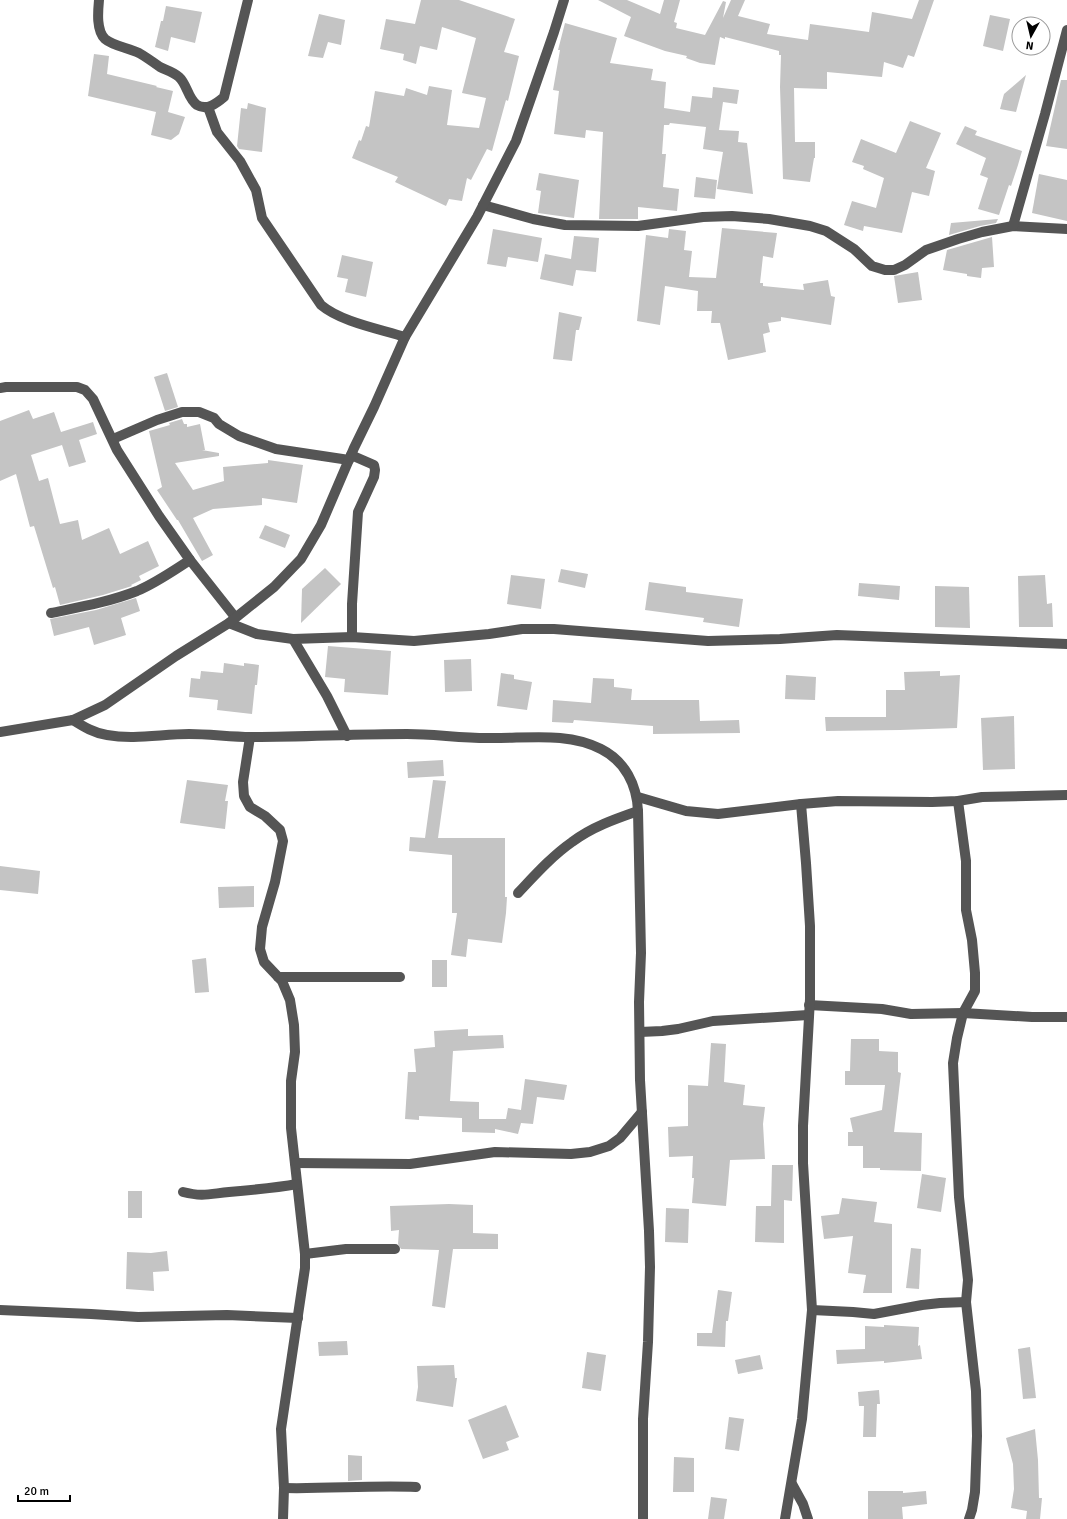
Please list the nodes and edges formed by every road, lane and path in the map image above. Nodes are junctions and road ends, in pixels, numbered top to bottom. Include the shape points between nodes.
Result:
1 (99, 0) edge
2 (248, 0) edge
3 (564, 0) edge
4 (1067, 30) edge
5 (208, 108) junction
6 (483, 205) junction
7 (1013, 226) junction
8 (1067, 229) edge
9 (405, 337) junction
10 (0, 388) edge
11 (113, 439) junction
12 (350, 458) junction
13 (190, 560) junction
14 (51, 613) dead end
15 (232, 620) junction
16 (352, 637) junction
17 (293, 639) junction
18 (1067, 644) edge
19 (73, 720) junction
20 (0, 732) edge
21 (347, 736) junction
22 (250, 737) junction
23 (1067, 795) edge
24 (638, 797) junction
25 (958, 801) junction
26 (801, 804) junction
27 (638, 811) junction
28 (518, 893) dead end
29 (278, 977) junction
30 (400, 977) dead end
31 (809, 1010) junction
32 (963, 1013) junction
33 (1067, 1017) edge
34 (640, 1032) junction
35 (642, 1112) junction
36 (295, 1163) junction
37 (297, 1184) junction
38 (183, 1192) dead end
39 (395, 1249) dead end
40 (305, 1254) junction
41 (966, 1302) junction
42 (0, 1310) edge
43 (812, 1310) junction
44 (298, 1318) junction
45 (792, 1484) junction
46 (416, 1487) dead end
47 (284, 1488) junction
48 (283, 1519) edge
49 (643, 1519) edge
50 (784, 1519) edge
51 (808, 1519) edge
52 (969, 1519) edge

1 - 5 street via 99,20 105,39 139,53 178,76 197,105
2 - 5 street via 224,97
3 - 6 street via 516,141
4 - 7 street
5 - 9 street via 217,132 240,161 256,190 262,218 321,305 341,317
6 - 7 street via 533,220 566,226 638,226 703,217 732,216 769,219 826,231 854,249 872,266 885,270 894,270 906,265 926,250 958,239
6 - 9 street
7 - 8 street
9 - 12 street
10 - 11 street via 77,387 85,390 93,399
11 - 12 street via 182,412 200,412 214,418 239,436 276,450
11 - 13 street via 117,450 159,516
12 - 15 street via 321,525 301,559 274,587
12 - 16 street via 374,466 375,470 358,512
13 - 14 street via 138,591 94,605
13 - 15 street
15 - 17 street via 257,634
15 - 19 street via 105,705
16 - 17 street
16 - 18 street via 414,641 522,629 554,629 708,641 837,635
17 - 21 street
19 - 20 street
19 - 22 street via 90,731 108,735 138,737 190,734
21 - 22 street
21 - 24 street via 408,734 564,738 584,741 615,758 629,773
22 - 29 street via 243,782 244,796 250,807 280,830 283,841 262,927 260,949 264,962
23 - 25 street via 982,797
24 - 26 street via 686,811 718,814
24 - 27 street
25 - 26 street
25 - 32 street via 966,861 966,910 975,973 975,991
26 - 31 street via 810,926
27 - 28 street via 604,823 572,842
27 - 34 street
29 - 30 street
29 - 36 street via 290,1000 294,1025 295,1052 291,1093
31 - 32 street via 882,1009 911,1014
31 - 34 street via 713,1020 678,1029
31 - 43 street via 803,1126
32 - 33 street
32 - 41 street via 954,1063 959,1197 968,1280
34 - 35 street
35 - 36 street via 620,1138 609,1146 590,1152 495,1152 410,1164
35 - 49 street via 650,1267 643,1419
36 - 37 street
37 - 38 street via 209,1196
37 - 40 street
39 - 40 street via 340,1250
40 - 44 street
41 - 43 street via 922,1305 874,1314
41 - 52 street via 976,1391 977,1436 975,1492
42 - 44 street via 138,1317 227,1315
43 - 45 street via 802,1419
44 - 47 street via 281,1429
45 - 50 street
45 - 51 street
46 - 47 street
47 - 48 street

